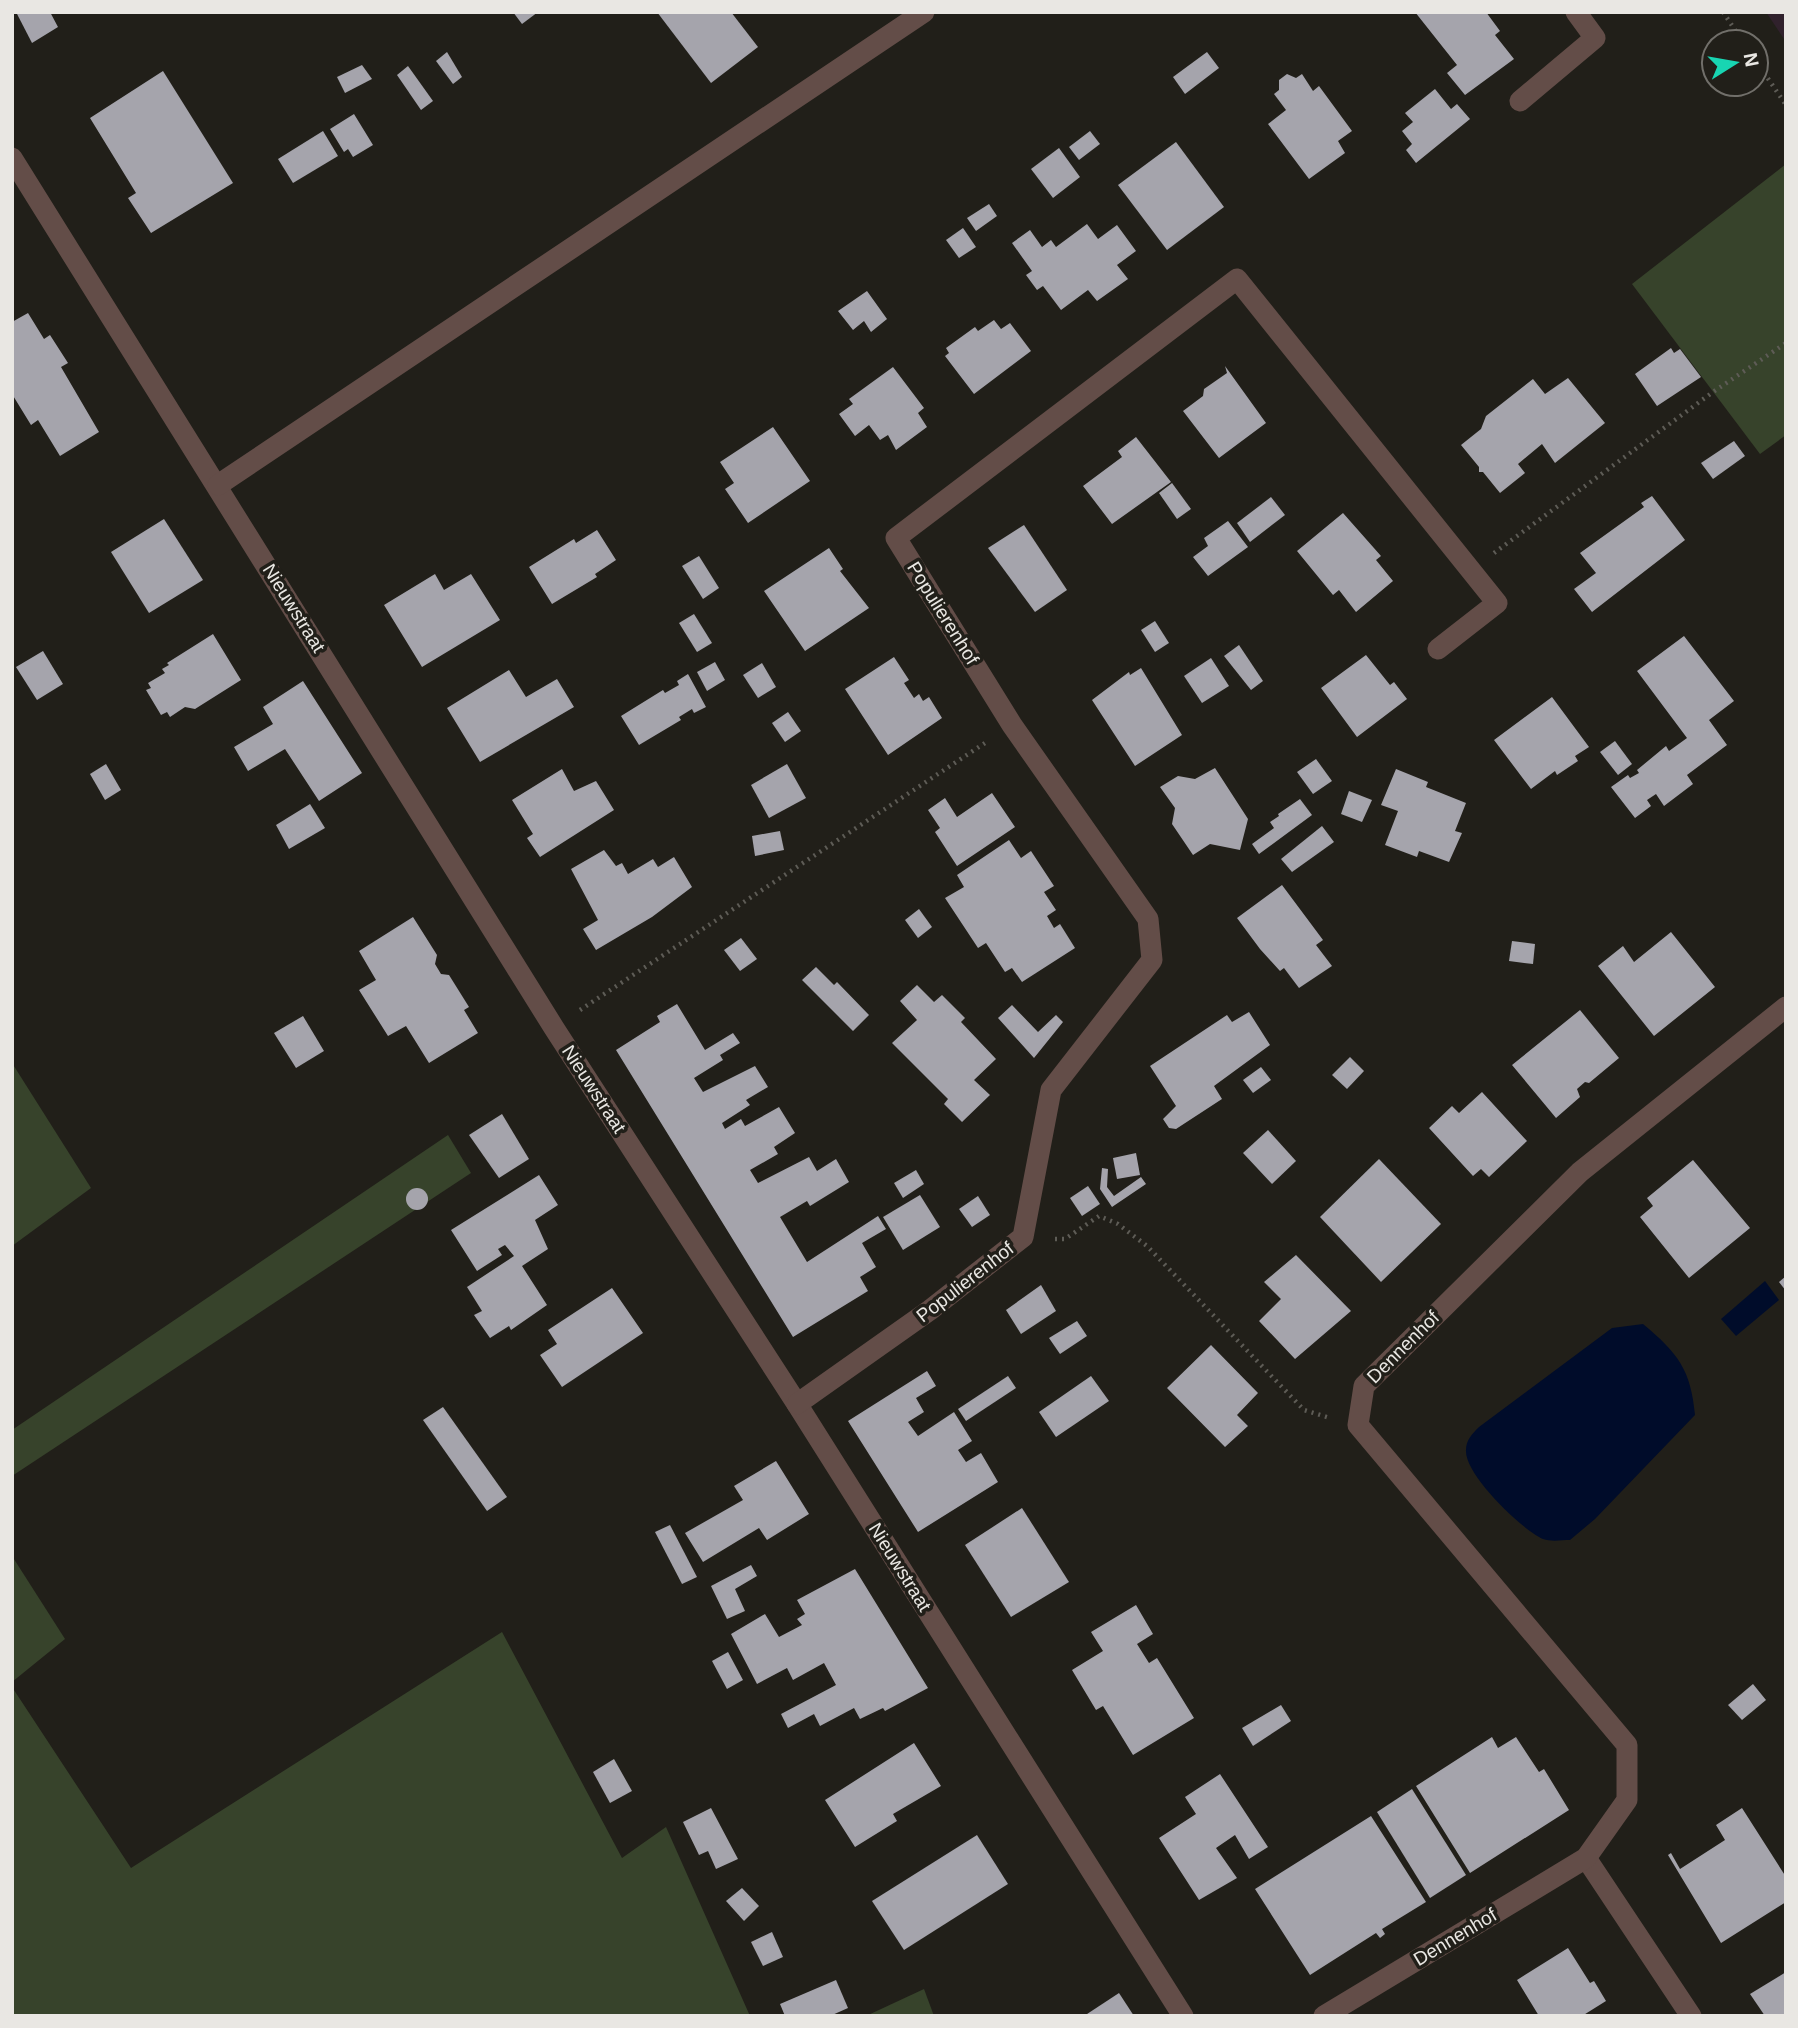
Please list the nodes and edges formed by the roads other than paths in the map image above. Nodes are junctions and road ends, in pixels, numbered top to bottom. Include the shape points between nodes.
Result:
1 (925, 12) edge
2 (1576, 12) edge
3 (1520, 102) dead end
4 (12, 158) edge
5 (218, 485) junction
6 (1438, 649) dead end
7 (1786, 1007) edge
8 (797, 1404) junction
9 (1586, 1858) junction
10 (1183, 2016) edge
11 (1324, 2016) edge
12 (1690, 2016) edge

1 - 5 street
2 - 3 street via 1595,38
4 - 5 street, Nieuwstraat
5 - 8 street, Nieuwstraat via 554,1028
6 - 8 street, Populierenhof via 1497,603 1237,279 896,538 1012,725 1148,919 1153,960 1051,1090 1023,1237
7 - 9 street, Dennenhof via 1580,1172 1364,1386 1357,1425 1627,1745 1627,1800
8 - 10 street, Nieuwstraat
9 - 11 street, Dennenhof
9 - 12 street

